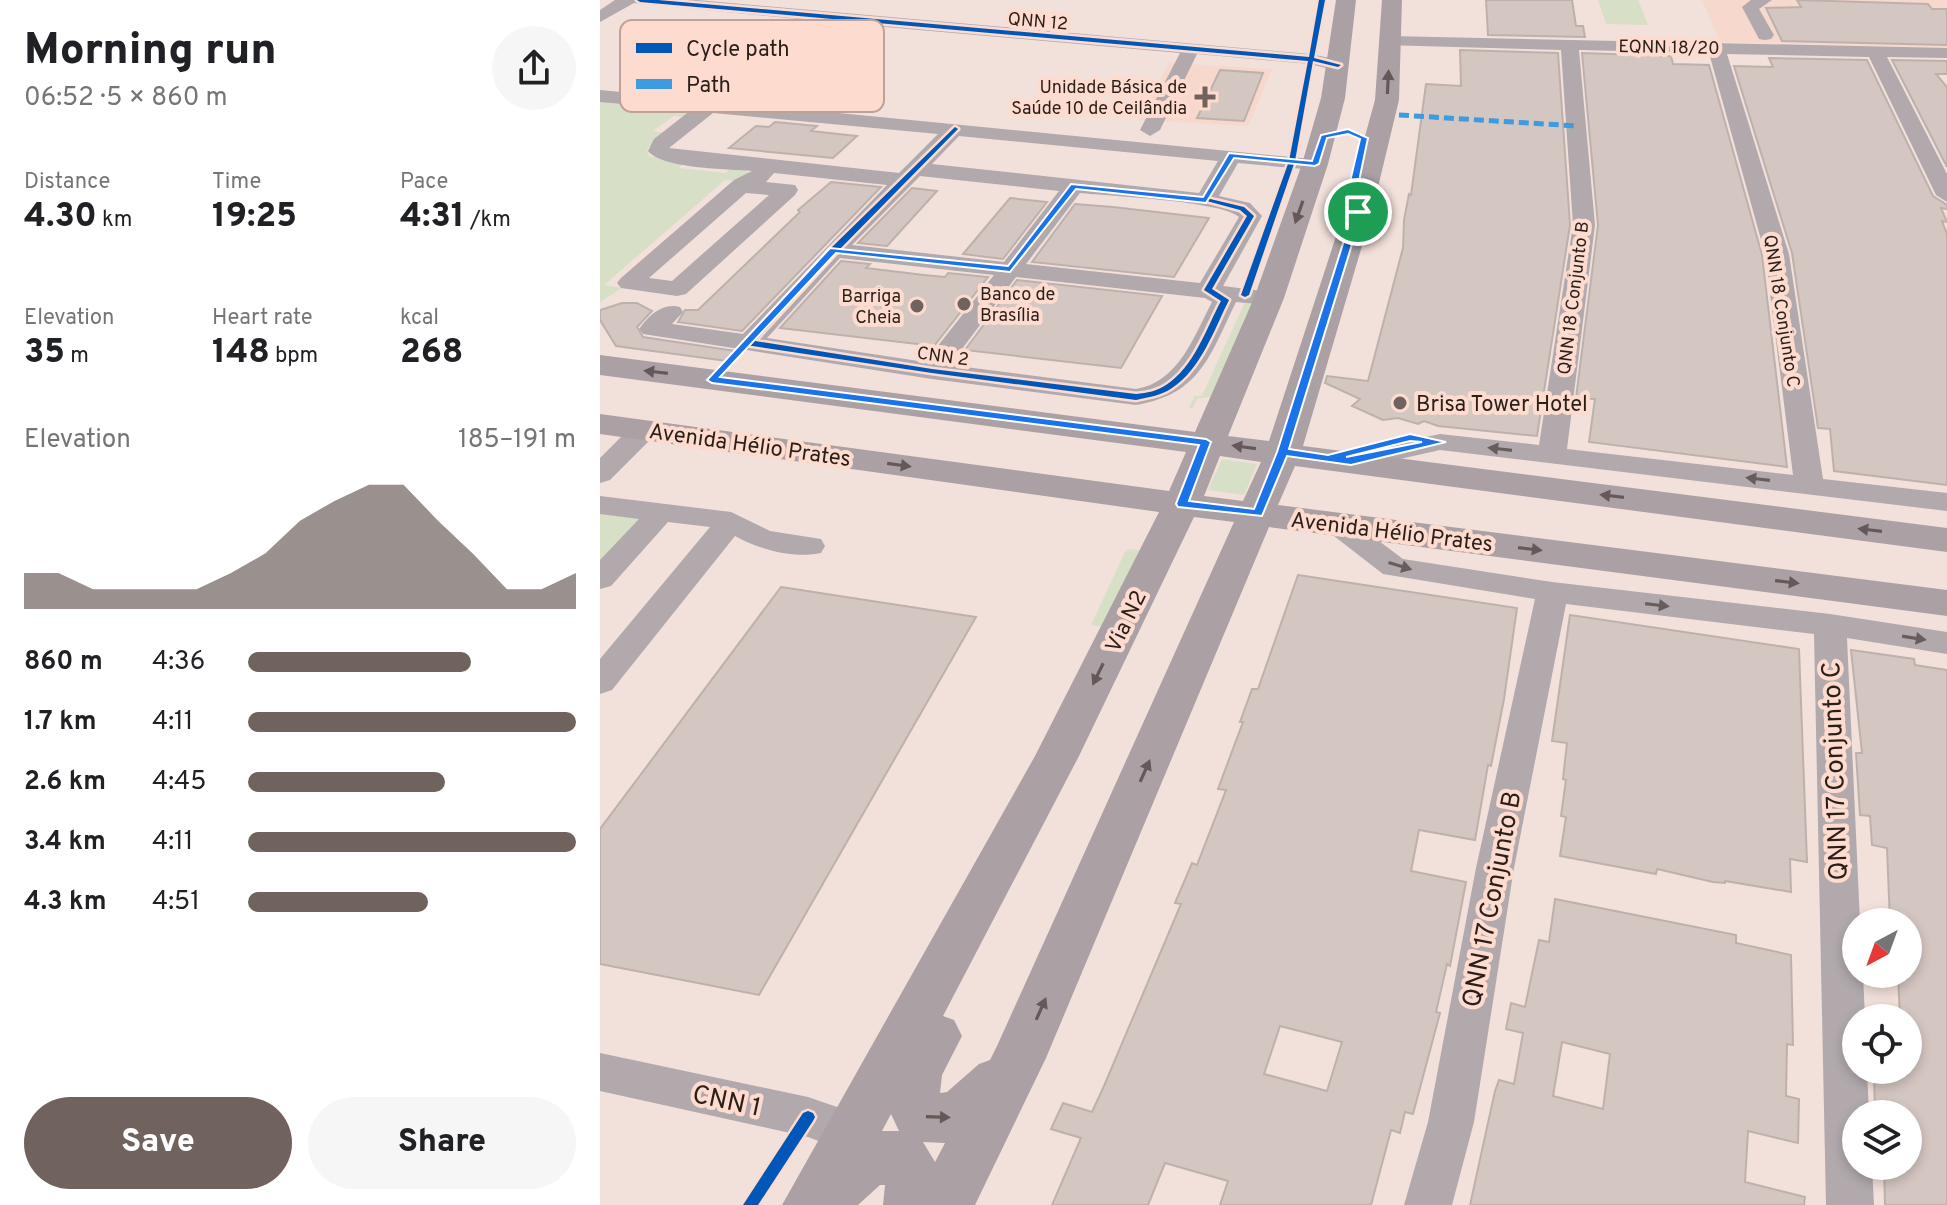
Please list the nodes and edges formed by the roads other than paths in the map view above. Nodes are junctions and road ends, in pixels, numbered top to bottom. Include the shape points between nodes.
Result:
1 (627, 0) edge
2 (640, 0) edge
3 (786, 0) edge
4 (1346, 0) edge
5 (1392, 0) edge
6 (1764, 0) edge
7 (770, 12) junction
8 (600, 17) edge
9 (823, 18) junction
10 (820, 20) edge
11 (845, 20) edge
12 (884, 23) edge
13 (1765, 35) dead end
14 (1390, 41) junction
15 (1570, 45) junction
16 (1716, 47) junction
17 (1190, 51) junction
18 (1875, 51) junction
19 (1947, 53) edge
20 (1337, 66) junction
21 (600, 96) edge
22 (620, 98) edge
23 (702, 112) edge
24 (774, 112) edge
25 (1382, 116) junction
26 (1346, 128) junction
27 (955, 129) junction
28 (1146, 138) junction
29 (936, 149) junction
30 (1232, 155) junction
31 (1271, 159) junction
32 (1315, 164) junction
33 (770, 166) junction
34 (911, 174) junction
35 (1220, 176) junction
36 (742, 185) junction
37 (1074, 186) junction
38 (1947, 195) edge
39 (1206, 200) junction
40 (1358, 212) junction
41 (834, 250) junction
42 (1010, 269) junction
43 (1208, 290) junction
44 (1269, 298) junction
45 (671, 312) dead end
46 (749, 343) junction
47 (600, 365) edge
48 (932, 371) junction
49 (712, 380) junction
50 (600, 424) edge
51 (644, 430) junction
52 (1206, 442) junction
53 (1283, 452) junction
54 (1552, 455) junction
55 (1339, 460) junction
56 (600, 474) edge
57 (1809, 485) junction
58 (1947, 502) edge
59 (1182, 504) junction
60 (600, 505) edge
61 (662, 511) junction
62 (1258, 513) junction
63 (731, 521) junction
64 (1336, 523) junction
65 (1947, 540) edge
66 (810, 546) dead end
67 (600, 579) edge
68 (1552, 592) junction
69 (1947, 603) edge
70 (1830, 625) junction
71 (1947, 643) edge
72 (600, 682) edge
73 (1057, 756) junction
74 (1019, 1058) junction
75 (600, 1072) edge
76 (853, 1133) junction
77 (812, 1205) edge
78 (818, 1205) edge
79 (913, 1205) edge
80 (944, 1205) edge
81 (1428, 1205) edge
82 (1850, 1205) edge

1 - 8 street
2 - 7 street, QNN 12
3 - 7 street
4 - 20 main road, Via N2
5 - 14 main road
6 - 13 street via 1750,7
7 - 9 street, QNN 12
9 - 10 street
9 - 11 street, QNN 12
12 - 17 street, QNN 12
14 - 15 street, EQNN 18/20
25 -> 14 main road
15 - 16 street, EQNN 18/20
15 - 54 street, QNN 18 Conjunto B via 1584,225
16 - 18 street, EQNN 18/20
16 - 57 street, QNN 18 Conjunto C via 1777,254
17 - 20 street, QNN 12 via 1310,59
17 - 28 street
18 - 19 street, EQNN 18/20
18 - 38 street
20 - 26 main road, Via N2
21 - 22 street
23 - 33 street via 658,151
24 - 27 street
25 - 26 main road
25 - 40 main road
26 - 32 main road, Via N2
26 - 40 main road via 1364,138 1353,186
27 - 28 street
27 - 29 street
28 - 30 street
28 - 31 street via 1258,138 1265,140
29 - 34 street
29 - 35 street
30 - 31 street
30 - 35 street
31 - 32 street
32 -> 44 main road, Via N2
33 - 34 street
33 - 36 street
34 - 37 street
34 - 41 street
35 - 39 street
36 - 36 street via 719,205 629,283 677,289 787,190
37 - 39 street
37 - 42 street
39 - 43 street via 1242,208 1251,216
40 - 53 main road
41 - 42 street
41 - 46 street
42 - 43 street
42 - 48 street
43 - 44 street
43 - 48 street, CNN 2 via 1225,300 1185,372 1162,393 1136,397
44 - 52 main road, Via N2
45 - 46 street, CNN 2 via 652,329
46 - 48 street, CNN 2
46 - 49 street
49 -> 47 main road
49 - 52 main road
50 - 51 main road, Avenida Hélio Prates
51 - 56 street
51 -> 59 main road, Avenida Hélio Prates
53 -> 52 main road
52 - 59 main road, Via N2
53 - 55 main road
53 - 62 main road
54 -> 55 street via 1440,442
57 -> 54 street
65 -> 55 main road
57 - 58 street
59 - 62 main road, Avenida Hélio Prates
59 -> 73 main road, Via N2
60 - 61 street
61 - 63 street
61 - 67 street
62 - 64 main road, Avenida Hélio Prates
74 -> 62 main road
63 - 66 street via 762,539
63 - 72 street
64 -> 68 street via 1394,567
64 -> 69 main road, Avenida Hélio Prates
68 -> 70 street
68 - 81 street, QNN 17 Conjunto B via 1495,868 1451,1122
70 -> 71 street
70 - 82 street, QNN 17 Conjunto C
73 -> 74 main road via 1030,855 912,1079 910,1097 920,1116 959,1116
73 - 76 main road, Via N2
74 - 80 main road
75 - 76 street, CNN 1 via 808,1117
76 - 77 main road, Via N2
78 - 79 main road via 868,1158 887,1157 900,1158 910,1168 916,1180

